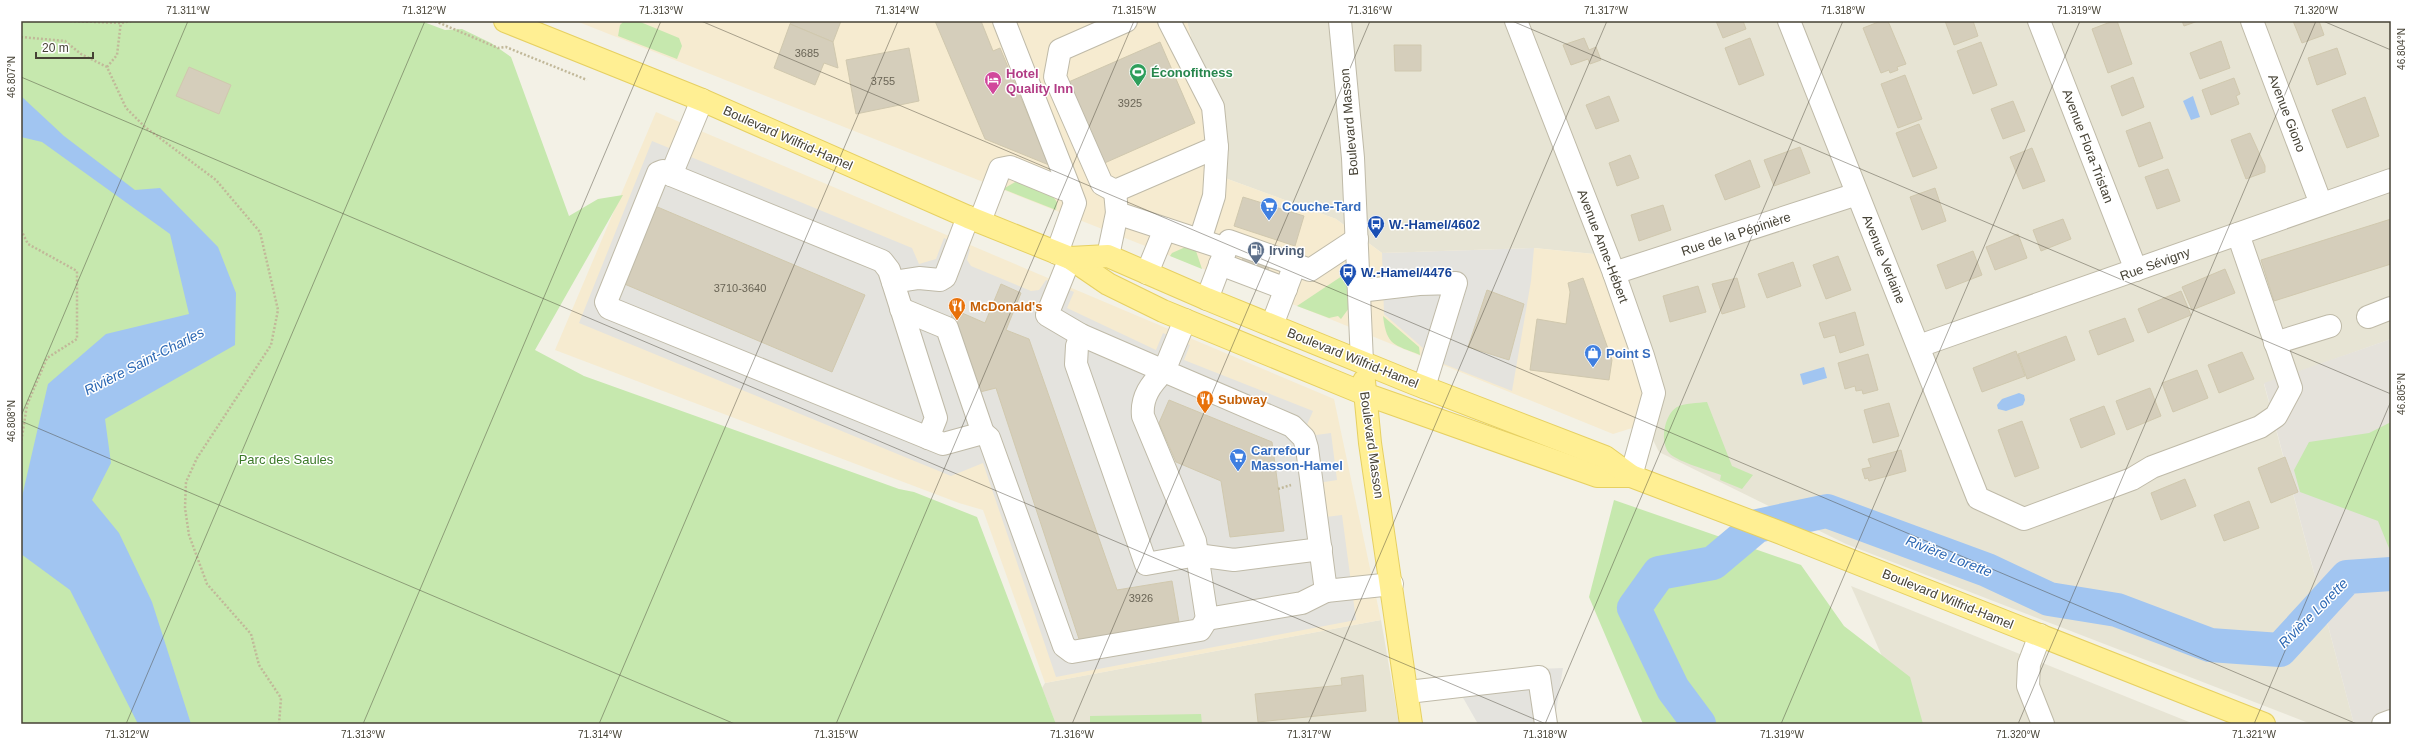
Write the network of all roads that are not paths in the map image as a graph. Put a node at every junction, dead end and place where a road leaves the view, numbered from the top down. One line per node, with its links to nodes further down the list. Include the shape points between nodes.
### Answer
1 (505, 21): 10 (main road, Boulevard Wilfrid-Hamel)
2 (1004, 21): 14 (street)
3 (1126, 21): 15 (street, via 1060,50 1055,78 1102,184)
4 (1169, 21): 11 (street, via 1213,107)
5 (1340, 21): 22 (street, Boulevard Masson)
6 (1516, 21): 30 (street, Avenue Anne-Hébert)
7 (1788, 21): 16 (street, Avenue Verlaine)
8 (2039, 21): 28 (street, Avenue Flora-Tristan)
9 (2252, 21): 17 (street, Avenue Giono)
10 (702, 100): 12 (street); 19 (main road, Boulevard Wilfrid-Hamel)
11 (1217, 147): 15 (street); 23 (street, via 1214,196)
12 (671, 175): 31 (street, via 882,261 889,270); 49 (street, via 663,171 658,173 606,302 609,308)
13 (2391, 180): 17 (street, Rue Sévigny)
14 (1069, 187): 19 (street, via 1062,189 1010,168 1000,169); 24 (street, via 1075,203)
15 (1115, 191): 18 (street)
16 (1857, 194): 30 (street, Rue de la Pépinière); 43 (street, Avenue Verlaine)
17 (2321, 204): 21 (street, Rue Sévigny)
18 (1117, 212): 20 (street); 25 (street)
19 (974, 219): 24 (main road, Boulevard Wilfrid-Hamel); 31 (street, via 945,277 940,280 920,278)
20 (1166, 229): 23 (street); 29 (street)
21 (2238, 234): 28 (street, Rue Sévigny); 42 (street)
22 (1357, 239): 27 (street, via 1310,270); 33 (street, Boulevard Masson)
23 (1200, 240): 26 (street)
24 (1064, 256): 25 (main road, Boulevard Wilfrid-Hamel); 38 (main road, Boulevard Wilfrid-Hamel, via 1108,284); 41 (street, via 1047,315)
25 (1108, 256): 29 (main road, Boulevard Wilfrid-Hamel)
26 (1223, 256): 27 (street, via 1229,241); 32 (street); 34 (street)
27 (1294, 265): 32 (street)
28 (2136, 270): 43 (street, Rue Sévigny)
29 (1147, 273): 34 (main road, Boulevard Wilfrid-Hamel)
30 (1614, 273): 50 (street, Avenue Anne-Hébert, via 1654,393)
31 (893, 282): 36 (street)
32 (1286, 289): 39 (street)
33 (1359, 291): 44 (street, Boulevard Masson); 46 (street, via 1419,284 1456,283)
34 (1207, 300): 39 (main road, Boulevard Wilfrid-Hamel)
35 (2391, 308): 37 (street)
36 (901, 309): 48 (street, via 946,328); 49 (street, via 936,418)
37 (2368, 317)
38 (1185, 320): 45 (street); 47 (main road, Boulevard Wilfrid-Hamel)
39 (1272, 326): 44 (main road, Boulevard Wilfrid-Hamel)
40 (2330, 326): 42 (street)
41 (1081, 335): 45 (street); 52 (street, via 1077,346 1076,364 1146,564)
42 (2275, 343): 43 (street, Avenue Verlaine, via 2291,388 2276,416 2260,427 2024,519 1978,498)
43 (1919, 346)
44 (1362, 362): 46 (main road, Boulevard Wilfrid-Hamel); 47 (main road, Boulevard Masson)
45 (1164, 371): 51 (street, via 1292,426 1299,432 1308,448); 52 (street, via 1150,384 1144,401 1143,416 1190,526)
46 (1424, 387): 50 (main road, Boulevard Wilfrid-Hamel, via 1605,457)
47 (1365, 394): 50 (main road, Boulevard Wilfrid-Hamel, via 1597,476); 53 (main road, Boulevard Masson)
48 (983, 433): 49 (street, via 943,444); 55 (street, via 989,438 1064,646 1072,652 1200,630)
49 (928, 438)
50 (1631, 476): 56 (main road, Boulevard Wilfrid-Hamel, via 1781,532)
51 (1321, 549): 52 (street, via 1234,560); 54 (street)
52 (1197, 555): 55 (street)
53 (1392, 584): 54 (street); 57 (main road, Boulevard Masson)
54 (1326, 591): 55 (street, via 1302,603)
55 (1207, 619)
56 (2040, 635): 61 (street, via 2030,664 2028,686); 62 (main road, Boulevard Wilfrid-Hamel)
57 (1408, 692): 59 (main road, Boulevard Masson); 60 (street, via 1539,677)
58 (2391, 721): 63 (street)
59 (1411, 724)
60 (1546, 724)
61 (2044, 724)
62 (2264, 724)
63 (2383, 724)

